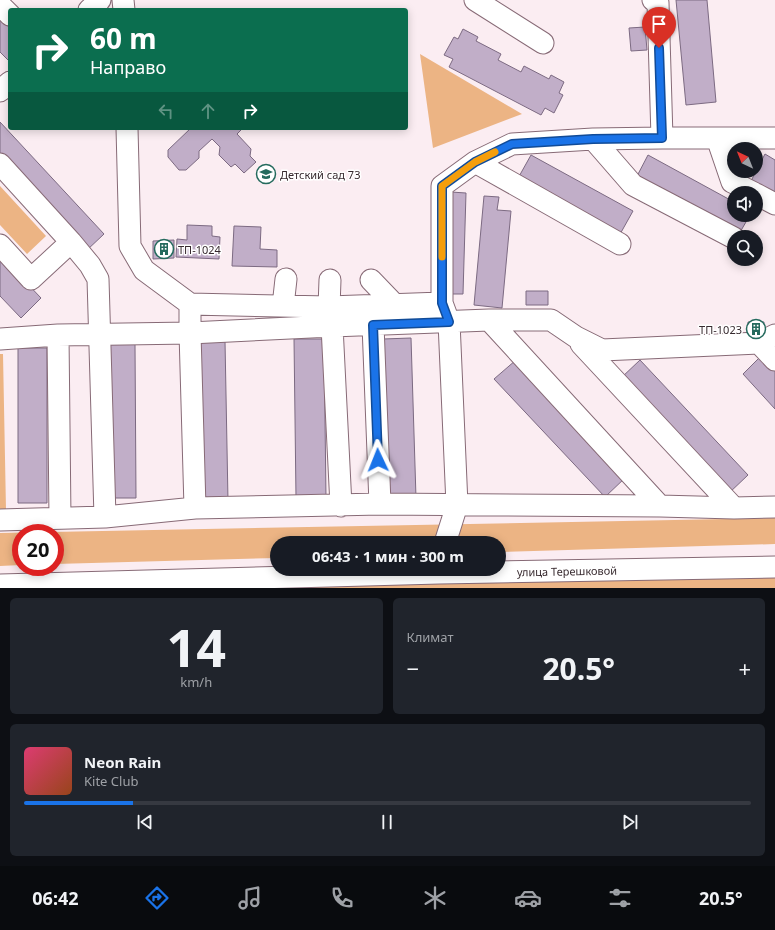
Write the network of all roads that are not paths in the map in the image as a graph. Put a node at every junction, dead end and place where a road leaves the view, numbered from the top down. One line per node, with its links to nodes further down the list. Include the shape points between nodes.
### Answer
1 (73, 0): 6 (street)
2 (100, 0): 7 (street)
3 (475, 0): 9 (street)
4 (653, 0): 13 (street, via 658,3)
5 (0, 5): 8 (street)
6 (81, 8)
7 (91, 8)
8 (8, 14)
9 (543, 43)
10 (8, 84): 11 (street)
11 (0, 92)
12 (127, 130): 29 (street, via 130,246 144,270)
13 (662, 138): 14 (street); 16 (street)
14 (717, 138): 15 (street); 19 (street, via 732,182)
15 (775, 138)
16 (593, 139): 17 (street, via 512,144); 22 (street, via 633,185)
17 (475, 162): 24 (street); 32 (street, via 442,186)
18 (0, 164): 23 (street)
19 (740, 186)
20 (763, 198): 21 (street)
21 (775, 204)
22 (727, 234)
23 (71, 242): 25 (street, via 31,279); 36 (street, via 98,279)
24 (620, 244)
25 (0, 245)
26 (286, 279): 31 (street)
27 (330, 280): 33 (street)
28 (371, 280): 30 (street)
29 (190, 304): 31 (street); 37 (street)
30 (395, 305): 32 (street); 33 (street)
31 (284, 306): 33 (street)
32 (446, 312): 34 (street); 35 (street); 44 (street)
33 (330, 317): 35 (street); 37 (street); 45 (street)
34 (489, 320): 39 (street, via 551,320); 46 (street)
35 (373, 325): 43 (street)
36 (100, 333): 37 (street); 38 (street); 50 (street)
37 (190, 333): 48 (street)
38 (58, 334): 40 (street); 51 (street)
39 (576, 337): 41 (street, via 602,350); 49 (street)
40 (0, 339)
41 (767, 339): 42 (street)
42 (775, 360)
43 (380, 504): 44 (street); 45 (street)
44 (456, 505): 46 (street); 53 (street)
45 (341, 506): 48 (street)
46 (660, 506): 49 (street)
47 (775, 507): 49 (street)
48 (195, 508): 50 (street)
49 (734, 508)
50 (105, 517): 51 (street)
51 (60, 518): 52 (street)
52 (0, 520)
53 (448, 536)
54 (775, 567): 55 (street, улица Терешковой)
55 (506, 570)
56 (282, 576): 57 (street, улица Терешковой)
57 (0, 585)

